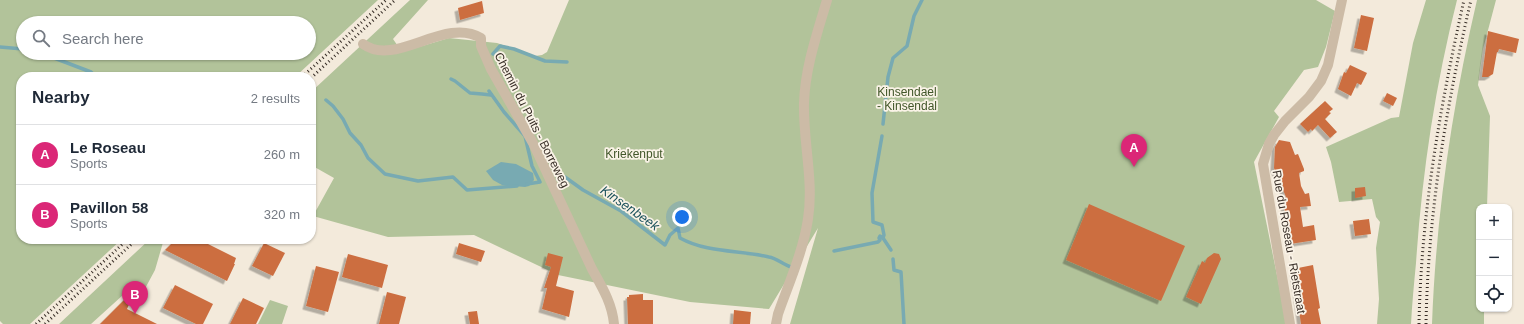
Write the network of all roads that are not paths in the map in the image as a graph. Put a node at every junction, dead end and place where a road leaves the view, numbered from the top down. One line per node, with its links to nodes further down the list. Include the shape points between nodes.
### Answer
1 (827, 0): 5 (street, via 805,87 804,125 810,198 808,218 804,242)
2 (1342, 0): 6 (street, Rue du Roseau - Rietstraat, via 1328,65 1321,81 1274,135 1263,164)
3 (363, 44): 4 (street, Chemin du Puits - Borreweg, via 375,50 401,48 451,32 464,32 481,38 481,46 490,69 533,143 603,288)
4 (614, 324)
5 (776, 324)
6 (1290, 324)

